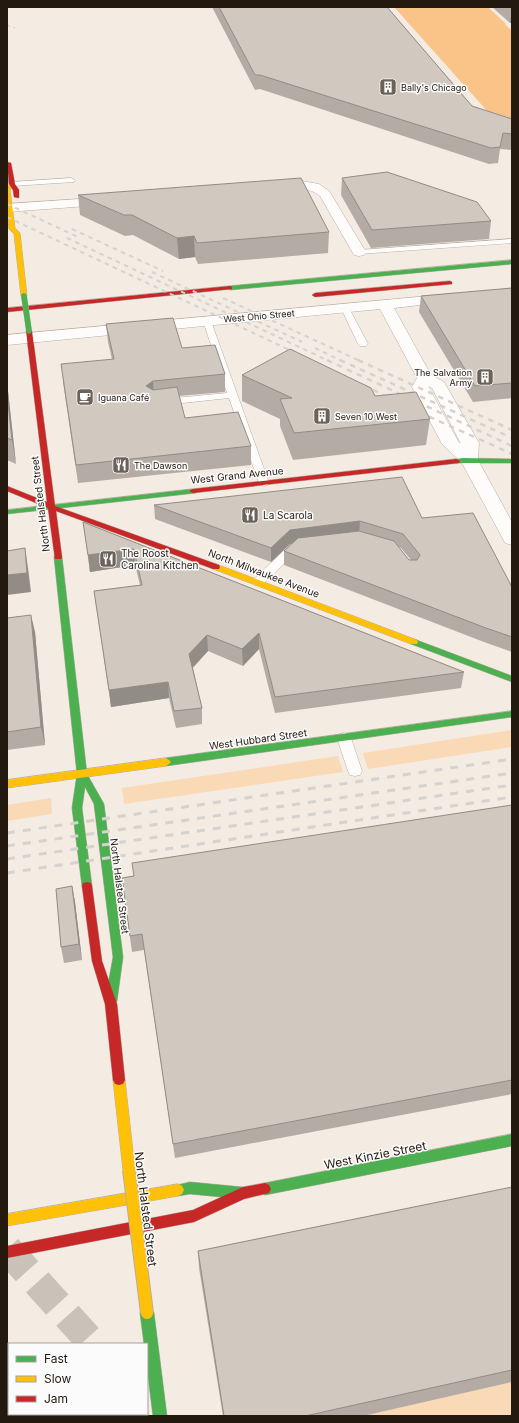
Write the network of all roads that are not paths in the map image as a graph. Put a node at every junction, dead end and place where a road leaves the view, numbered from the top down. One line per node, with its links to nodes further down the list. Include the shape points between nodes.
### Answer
1 (8, 163): 3 (main road, North Halsted Street)
2 (71, 180): 3 (lane)
3 (12, 184): 6 (main road, North Halsted Street, via 16,190)
4 (260, 188): 8 (street, via 300,185 318,187 325,194)
5 (117, 201): 6 (street, via 50,209)
6 (12, 209): 21 (main road, North Halsted Street, bridge, via 20,229 17,233)
7 (512, 241): 8 (lane)
8 (359, 252)
9 (512, 262): 10 (main road)
10 (350, 276): 14 (main road, via 296,277); 17 (main road, via 300,283)
11 (458, 282): 12 (main road)
12 (310, 296)
13 (464, 296): 15 (street, West Ohio Street)
14 (7, 302)
15 (385, 304): 16 (street, West Ohio Street); 27 (street, via 425,378 420,387 451,444)
16 (345, 308): 19 (street, West Ohio Street); 23 (lane)
17 (7, 310)
18 (37, 321): 20 (main road)
19 (208, 321): 21 (street, West Ohio Street); 24 (lane)
20 (22, 322)
21 (30, 335): 22 (street, West Ohio Street); 31 (main road, North Halsted Street)
22 (7, 340)
23 (363, 344)
24 (233, 395): 25 (lane); 29 (lane)
25 (154, 404)
26 (495, 451): 27 (main road, West Grand Avenue)
27 (470, 460): 28 (main road, West Grand Avenue); 29 (main road, West Grand Avenue); 33 (street)
28 (512, 461)
29 (264, 483): 31 (main road, West Grand Avenue)
30 (7, 488): 31 (main road, North Milwaukee Avenue)
31 (52, 506): 32 (main road, West Grand Avenue); 35 (main road, North Milwaukee Avenue); 40 (main road, North Halsted Street)
32 (7, 512)
33 (512, 539)
34 (309, 545): 35 (lane, via 294,547)
35 (258, 582): 36 (main road, North Milwaukee Avenue)
36 (512, 679)
37 (512, 714): 38 (main road, West Hubbard Street)
38 (344, 738): 39 (lane); 40 (main road, West Hubbard Street)
39 (355, 771)
40 (82, 774): 41 (main road, West Hubbard Street); 42 (main road, North Halsted Street, via 77,808 97,961); 42 (main road, North Halsted Street, via 99,804 118,957)
41 (7, 784)
42 (111, 1004): 47 (main road, North Halsted Street, bridge)
43 (512, 1140): 44 (main road, West Kinzie Street)
44 (243, 1193): 45 (main road, West Kinzie Street, via 190,1188); 46 (main road, West Kinzie Street, via 194,1216)
45 (7, 1220)
46 (7, 1252)
47 (160, 1416)

